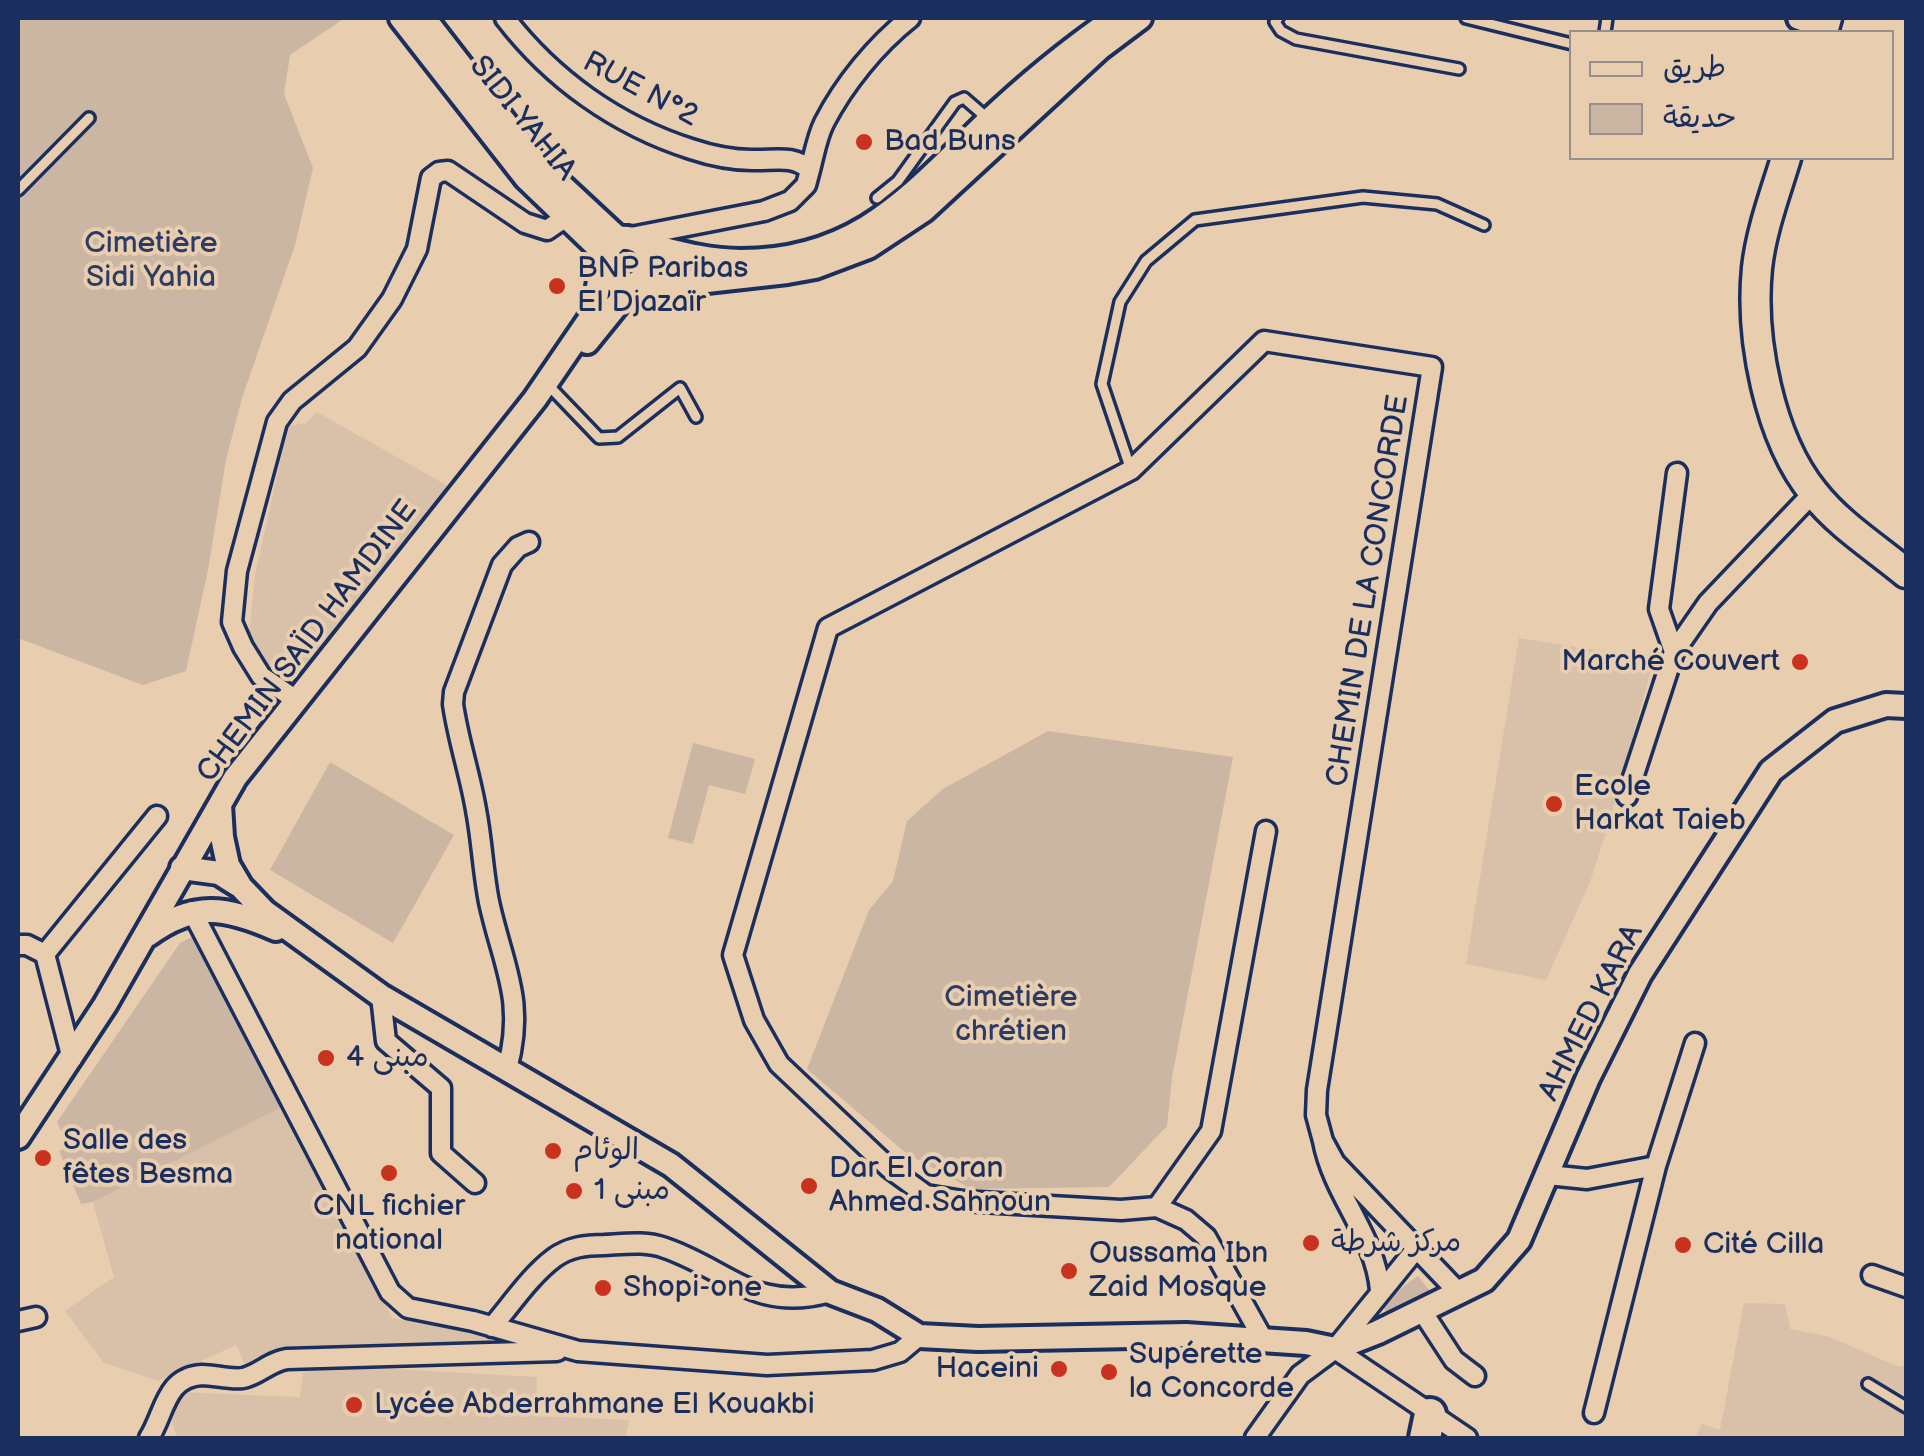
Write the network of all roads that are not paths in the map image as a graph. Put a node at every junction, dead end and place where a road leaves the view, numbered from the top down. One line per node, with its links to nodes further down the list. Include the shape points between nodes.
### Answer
1 (401, 18): 17 (main road, SIDI YAHIA, via 526,178)
2 (424, 18): 19 (main road, SIDI YAHIA, via 534,160)
3 (505, 18): 14 (street, RUE N°2, via 566,84 619,117 691,149 748,160 789,158)
4 (910, 18): 14 (street, via 842,94 822,126)
5 (1114, 18): 12 (main road)
6 (1140, 18): 20 (main road, via 924,210 868,247 787,272)
7 (1278, 18): 10 (lane, via 1280,31 1296,39)
8 (1466, 18): 9 (lane)
9 (1569, 43)
10 (1459, 69)
11 (89, 118): 15 (lane)
12 (988, 120): 16 (lane, via 972,102 955,102 898,181); 19 (main road, via 910,199 847,240 743,261)
13 (1785, 160): 26 (main road, via 1763,236 1756,312 1769,397)
14 (810, 170): 19 (street, via 790,201)
15 (18, 190)
16 (877, 198)
17 (566, 217): 19 (main road, SIDI YAHIA); 21 (main road, via 588,257); 30 (street, via 547,230 525,224 448,171 439,172 431,178 416,248 392,299 356,348 292,401 277,422 237,571 232,622 261,676)
18 (1484, 224): 24 (lane, via 1437,204 1363,197 1196,220 1146,260 1120,302 1102,384)
19 (620, 247): 20 (main road, via 604,270 612,280); 20 (main road, via 650,252 650,269); 21 (main road)
20 (633, 284): 22 (main road)
21 (588, 320): 22 (main road)
22 (543, 393): 23 (lane, via 599,438 618,437 680,388); 30 (main road, CHEMIN SAÏD HAMDINE)
23 (696, 417)
24 (1131, 470): 49 (street, CHEMIN DE LA CONCORDE, via 1264,341 1432,367 1317,1090); 53 (street, CHEMIN DE LA CONCORDE, via 828,628 733,955 754,1020 778,1064 926,1195 963,1202)
25 (1677, 473): 29 (street, via 1658,609)
26 (1813, 493): 28 (main road); 29 (street, via 1708,603)
27 (529, 542): 47 (street, via 502,565 453,704 492,915 515,994 517,1024)
28 (1906, 572)
29 (1674, 652): 32 (street)
30 (296, 700): 33 (main road, CHEMIN SAÏD HAMDINE)
31 (1906, 706): 51 (main road, AHMED KARA, via 1886,705 1835,721 1771,771 1640,974)
32 (1627, 796)
33 (220, 805): 36 (main road, CHEMIN SAÏD HAMDINE); 37 (main road, via 224,853)
34 (157, 816): 43 (street)
35 (1266, 831): 53 (street, via 1211,1130)
36 (182, 868): 37 (main road, via 218,873); 38 (main road, via 202,898); 40 (main road, CHEMIN SAÏD HAMDINE)
37 (241, 887): 41 (main road)
38 (223, 910): 39 (main road); 41 (main road)
39 (192, 911): 40 (main road); 61 (street, via 390,1292 408,1308)
40 (140, 941): 46 (main road, CHEMIN SAÏD HAMDINE)
41 (306, 943): 44 (main road)
42 (18, 945): 43 (street)
43 (46, 954): 46 (street)
44 (381, 996): 47 (main road); 52 (street, via 386,1041 441,1088 441,1153)
45 (1695, 1043): 50 (street)
46 (72, 1059): 48 (main road, CHEMIN SAÏD HAMDINE)
47 (507, 1069): 58 (main road, via 672,1164)
48 (18, 1137)
49 (1324, 1141): 54 (street); 57 (street, via 1328,1166 1374,1254)
50 (1656, 1166): 51 (street, via 1587,1179); 69 (street)
51 (1548, 1176): 59 (main road, AHMED KARA, via 1520,1240 1484,1280)
52 (475, 1183)
53 (1157, 1207): 63 (street, via 1206,1237)
54 (1416, 1249): 57 (street); 59 (street)
55 (1872, 1275): 56 (street)
56 (1906, 1287)
57 (1380, 1290): 64 (street)
58 (830, 1292): 61 (street, via 782,1299 758,1294 665,1248 588,1246 551,1260); 62 (main road)
59 (1460, 1294): 60 (main road, AHMED KARA)
60 (1422, 1312): 64 (main road, AHMED KARA); 66 (street, via 1454,1360)
61 (492, 1327): 65 (street)
62 (919, 1336): 63 (main road); 65 (street, via 900,1352 873,1360 767,1366)
63 (1263, 1339): 64 (main road)
64 (1335, 1349): 70 (street); 72 (street, via 1300,1375)
65 (578, 1351): 71 (street, via 287,1359 242,1378 186,1378 174,1386)
66 (1475, 1376)
67 (1868, 1384): 68 (lane)
68 (1906, 1406)
69 (1594, 1413)
70 (1428, 1426): 73 (street)
71 (149, 1438)
72 (1255, 1438)
73 (1467, 1438)

